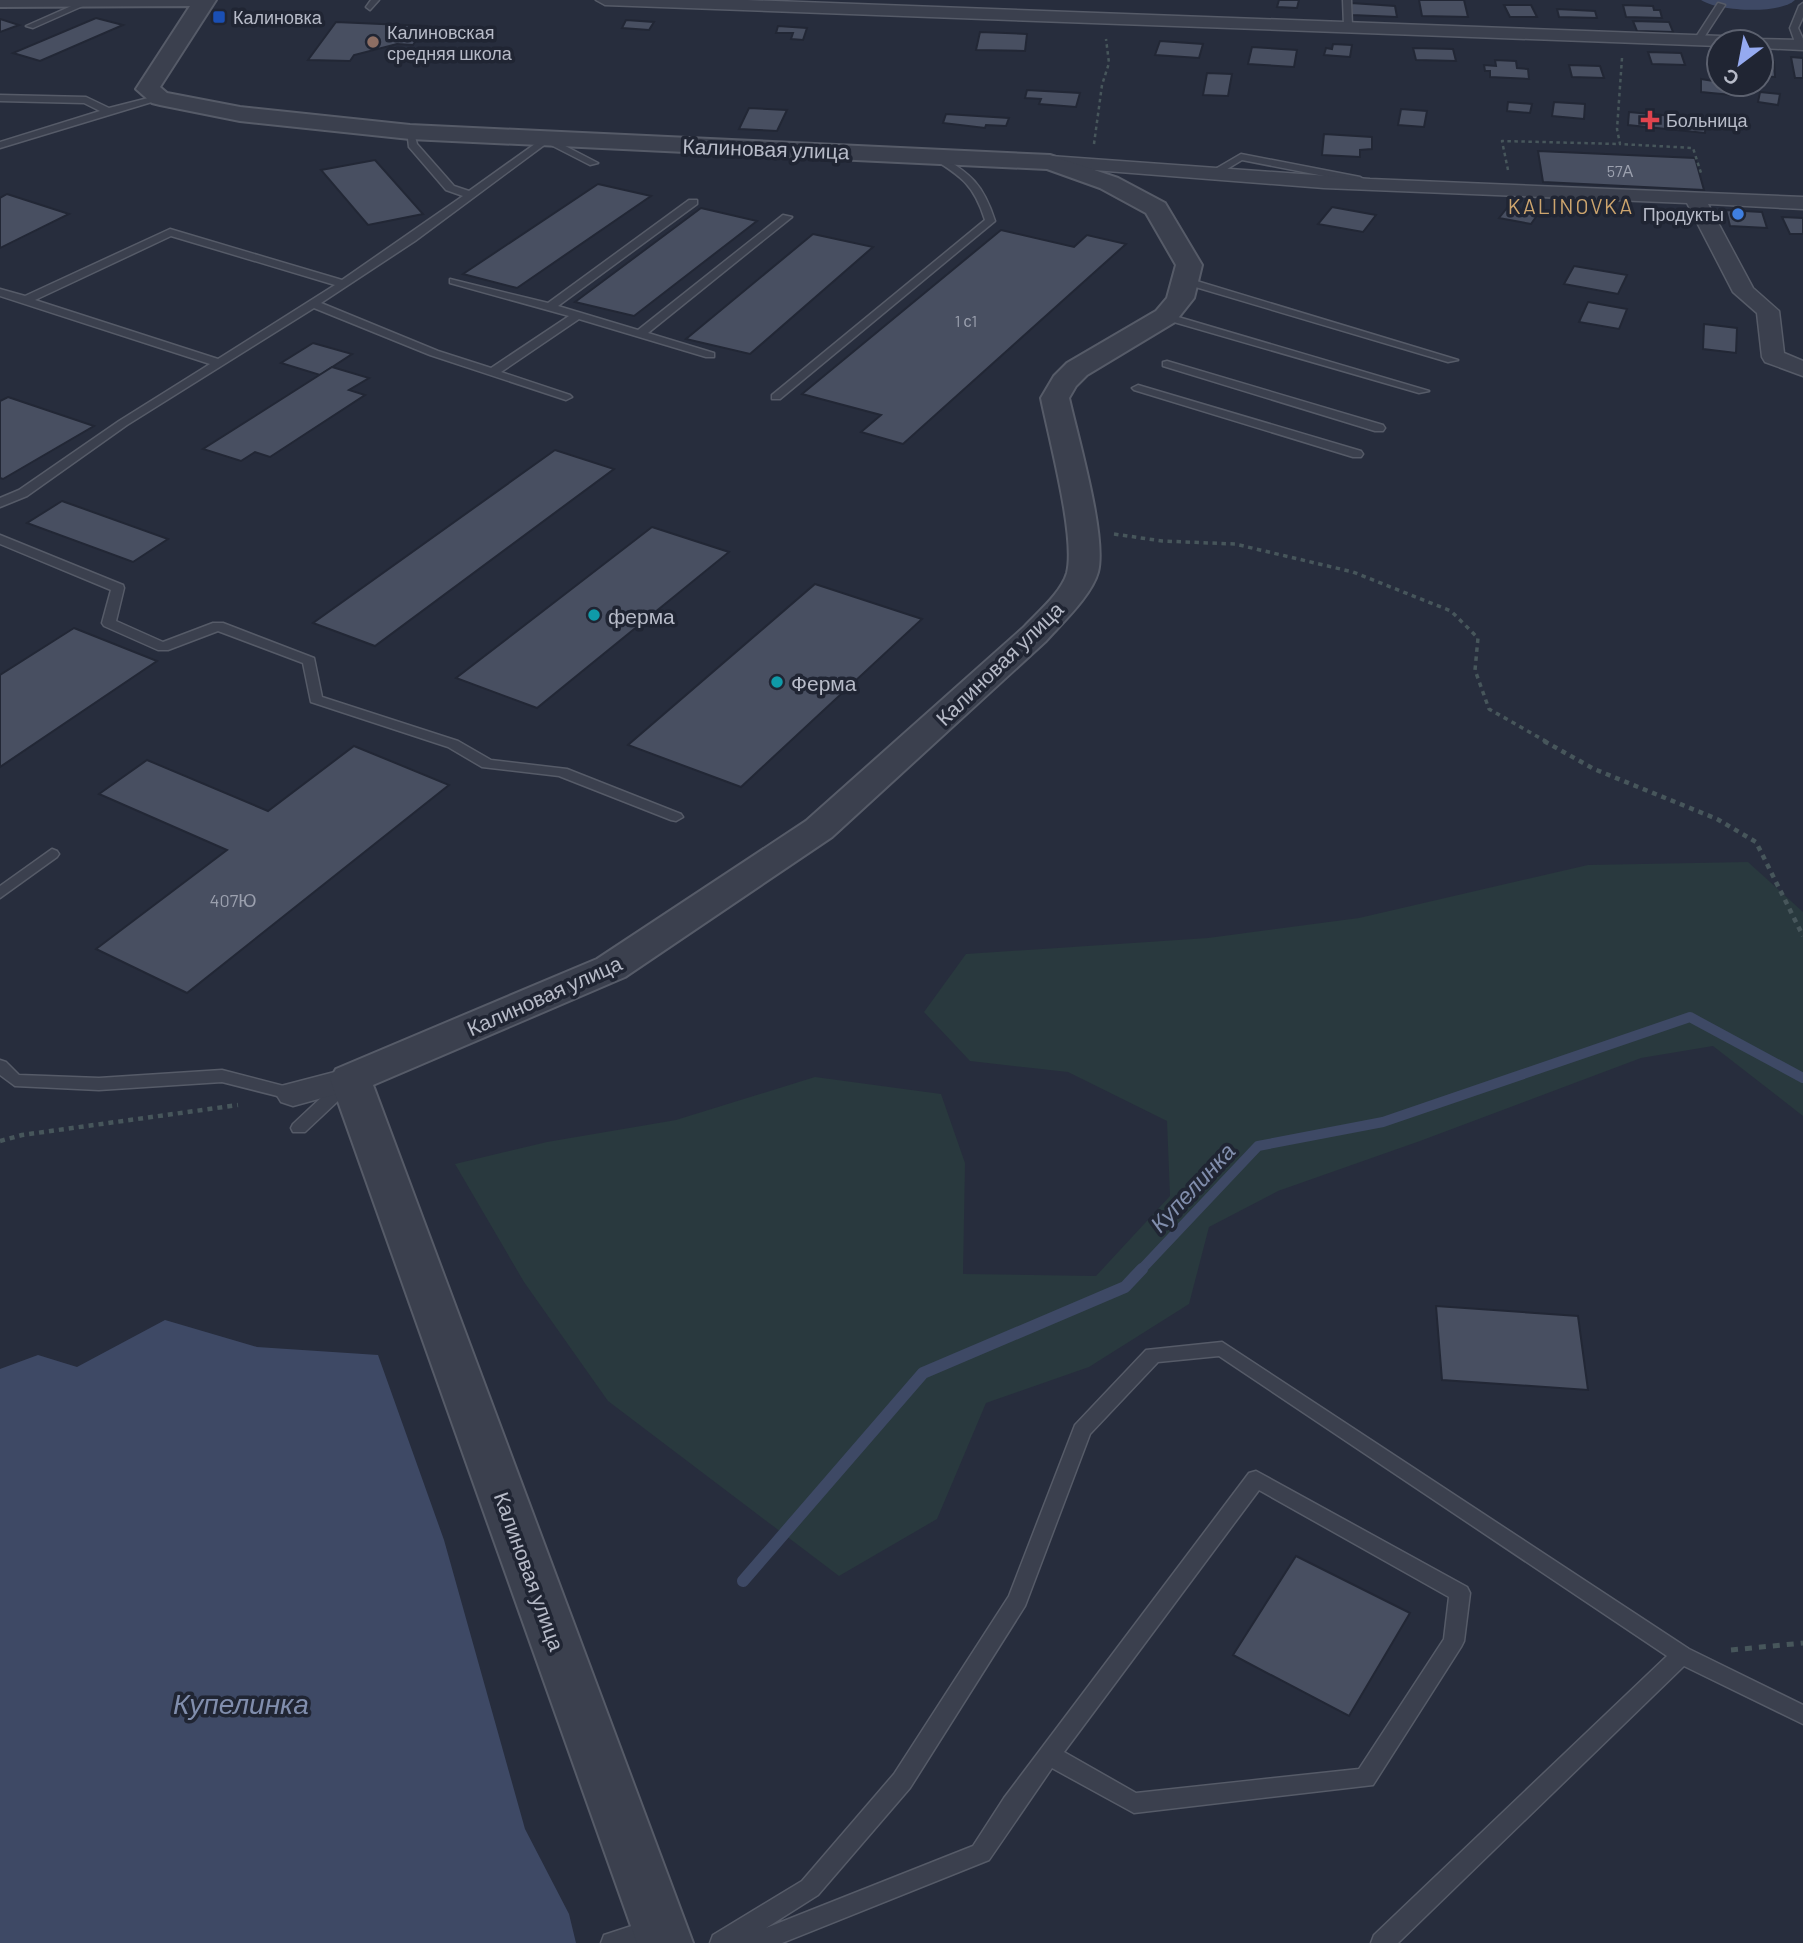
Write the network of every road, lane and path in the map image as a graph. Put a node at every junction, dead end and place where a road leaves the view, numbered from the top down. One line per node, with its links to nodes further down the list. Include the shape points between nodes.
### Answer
1 (206, 0): 5 (street); 18 (street, via 147,89)
2 (605, 0): 6 (street)
3 (1348, 0): 11 (lane)
4 (0, 1): 5 (street)
5 (90, 1): 10 (lane)
6 (877, 5): 9 (street)
7 (1721, 5): 13 (lane)
8 (1803, 6): 16 (lane, via 1794,28)
9 (1105, 18): 11 (street); 26 (path, via 1109,63)
10 (30, 26)
11 (1348, 26): 12 (street)
12 (1619, 37): 13 (street); 27 (path, via 1623,71 1619,145 1693,148)
13 (1698, 40): 14 (street)
14 (1705, 40)
15 (1775, 44): 16 (street)
16 (1802, 45)
17 (0, 97): 19 (lane, via 86,100)
18 (160, 98): 19 (lane); 20 (street, Калиновая улица, via 240,114)
19 (108, 111): 22 (lane)
20 (410, 132): 21 (street, Калиновая улица); 28 (lane, via 412,145 450,188)
21 (545, 139): 23 (street, Калиновая улица); 25 (lane); 28 (lane)
22 (0, 145)
23 (935, 156): 24 (street, Калиновая улица); 51 (lane, via 970,176 981,191 990,221)
24 (1050, 162): 26 (street); 33 (street, Калиновая улица, via 1109,183 1156,208 1189,265)
25 (593, 163)
26 (1092, 166): 27 (street, via 1393,186)
27 (1699, 190): 30 (street); 46 (street, via 1744,292 1768,311 1773,357)
28 (470, 195): 34 (lane)
29 (693, 202): 38 (lane)
30 (1803, 203)
31 (787, 217): 41 (lane)
32 (454, 281): 38 (lane)
33 (1186, 281): 40 (street, Калиновая улица, via 1177,302); 43 (lane)
34 (343, 284): 36 (lane, via 170,232); 37 (lane)
35 (0, 292): 36 (lane)
36 (26, 300): 44 (lane)
37 (313, 304): 44 (lane); 47 (lane)
38 (550, 307): 39 (lane)
39 (578, 315): 41 (lane); 47 (lane)
40 (1164, 316): 49 (lane); 55 (street, Калиновая улица, via 1074,371 1059,387 1055,398)
41 (639, 334): 42 (lane)
42 (710, 355)
43 (1452, 360)
44 (219, 363): 54 (lane, via 23,493)
45 (1167, 363): 52 (lane)
46 (1803, 369)
47 (493, 372): 50 (lane)
48 (1138, 388): 53 (lane)
49 (1423, 391)
50 (566, 397)
51 (776, 397)
52 (1380, 428)
53 (1357, 454)
54 (0, 503)
55 (1082, 530): 60 (path, via 1162,541 1235,544 1353,572 1451,611 1478,638 1475,670 1489,709 1594,769 1717,819 1756,842); 62 (street, Калиновая улица, via 1086,549 1082,575 1065,601 1035,634 819,829 611,968)
56 (0, 539): 57 (lane, via 118,588 109,623 163,647 218,625 309,662 316,699 453,744 487,764 562,772)
57 (676, 817)
58 (52, 854): 59 (lane)
59 (0, 893)
60 (1803, 936)
61 (0, 1066): 63 (lane, via 15,1080 99,1084 222,1076)
62 (351, 1079): 63 (street); 64 (lane); 70 (street, Калиновая улица)
63 (293, 1094): 65 (path)
64 (299, 1128)
65 (0, 1141)
66 (1803, 1643): 67 (path)
67 (1682, 1655): 68 (lane); 72 (lane, via 1223,1349 1153,1355 1082,1430 1018,1600 902,1781 810,1888); 74 (lane)
68 (1803, 1716)
69 (1049, 1755): 69 (lane, via 1256,1479 1460,1593 1454,1641 1365,1778 1134,1803); 73 (lane, via 981,1853)
70 (662, 1936): 71 (lane)
71 (612, 1943)
72 (720, 1943)
73 (755, 1943)
74 (1382, 1943)

